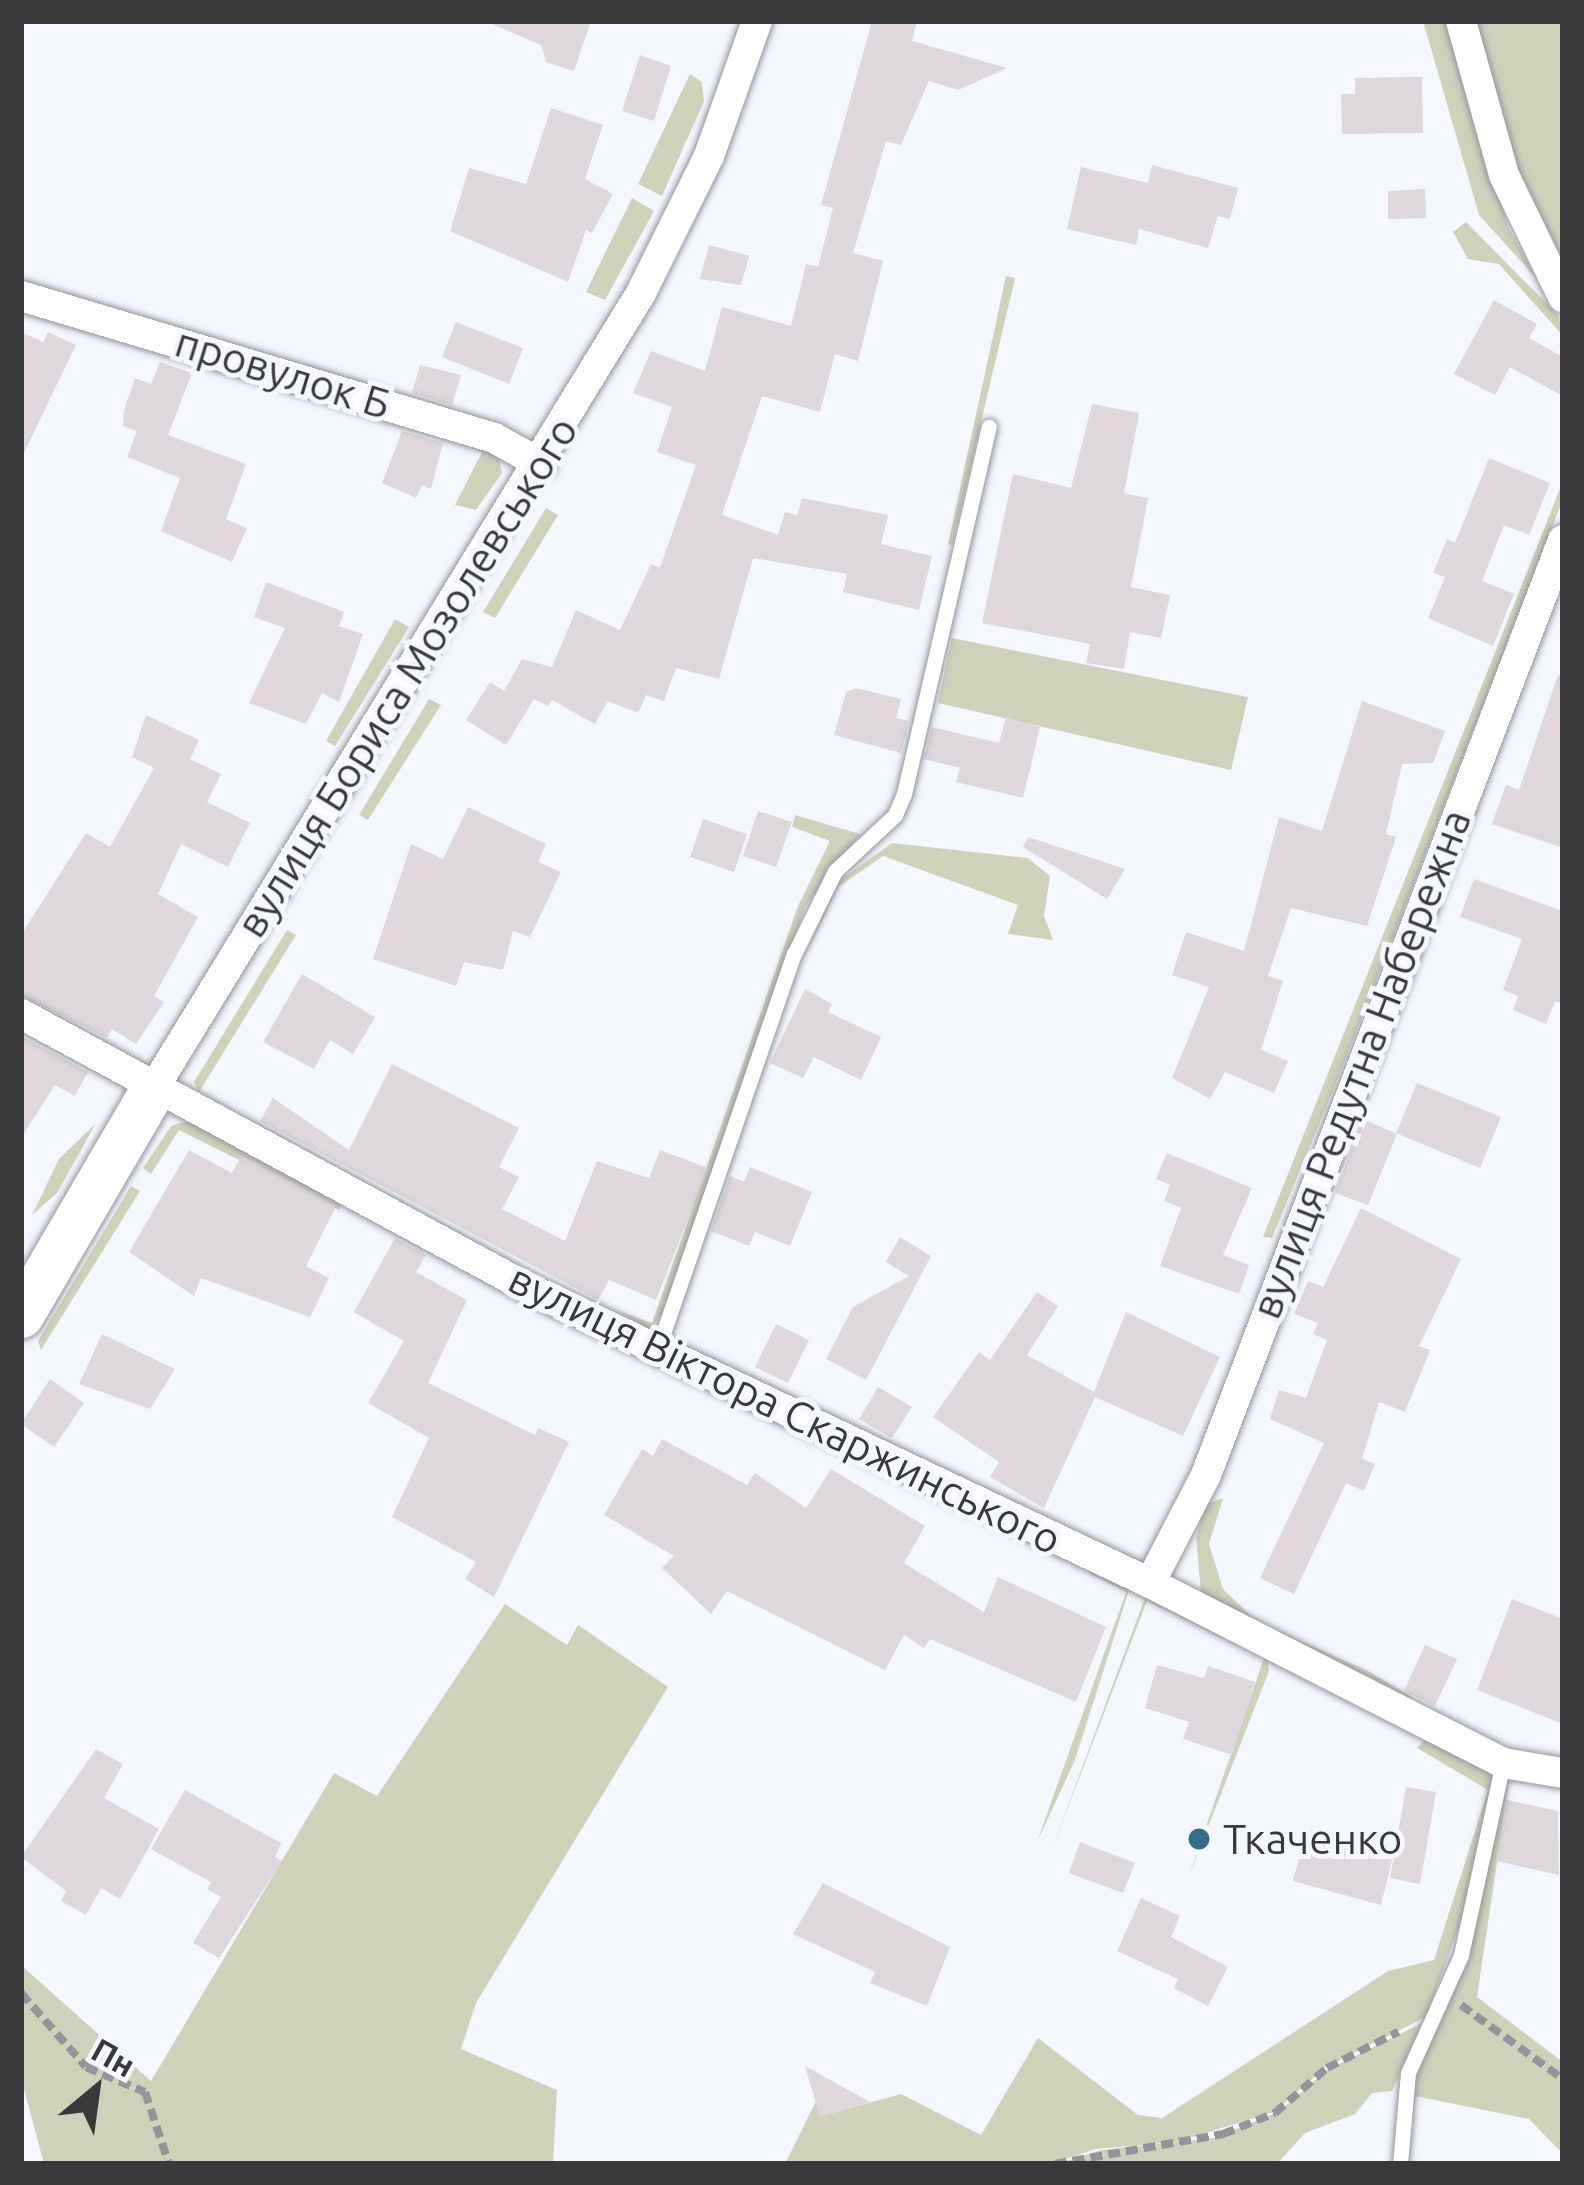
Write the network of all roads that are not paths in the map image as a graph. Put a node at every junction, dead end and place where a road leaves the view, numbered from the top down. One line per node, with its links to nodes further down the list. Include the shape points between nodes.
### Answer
1 (757, 21): 6 (street, вулиця Бориса Мозолевського, via 687,203)
2 (1461, 21): 4 (street, via 1504,175)
3 (21, 296): 6 (street, провулок Б, via 494,438)
4 (1563, 297)
5 (989, 427): 11 (lane, via 904,794 895,815 836,871 794,954)
6 (541, 464): 9 (street, вулиця Бориса Мозолевського)
7 (1563, 540): 12 (street, вулиця Редутна Набережна, via 1206,1475)
8 (21, 1014): 9 (street, вулиця Віктора Скаржинського)
9 (152, 1090): 10 (street, вулиця Бориса Мозолевського); 11 (street, вулиця Віктора Скаржинського)
10 (21, 1315)
11 (657, 1351): 12 (street, вулиця Віктора Скаржинського)
12 (1150, 1583): 13 (street, вулиця Віктора Скаржинського)
13 (1503, 1763): 14 (street, вулиця Віктора Скаржинського); 15 (lane, via 1461,1955 1408,2073)
14 (1563, 1773)
15 (1400, 2164)

